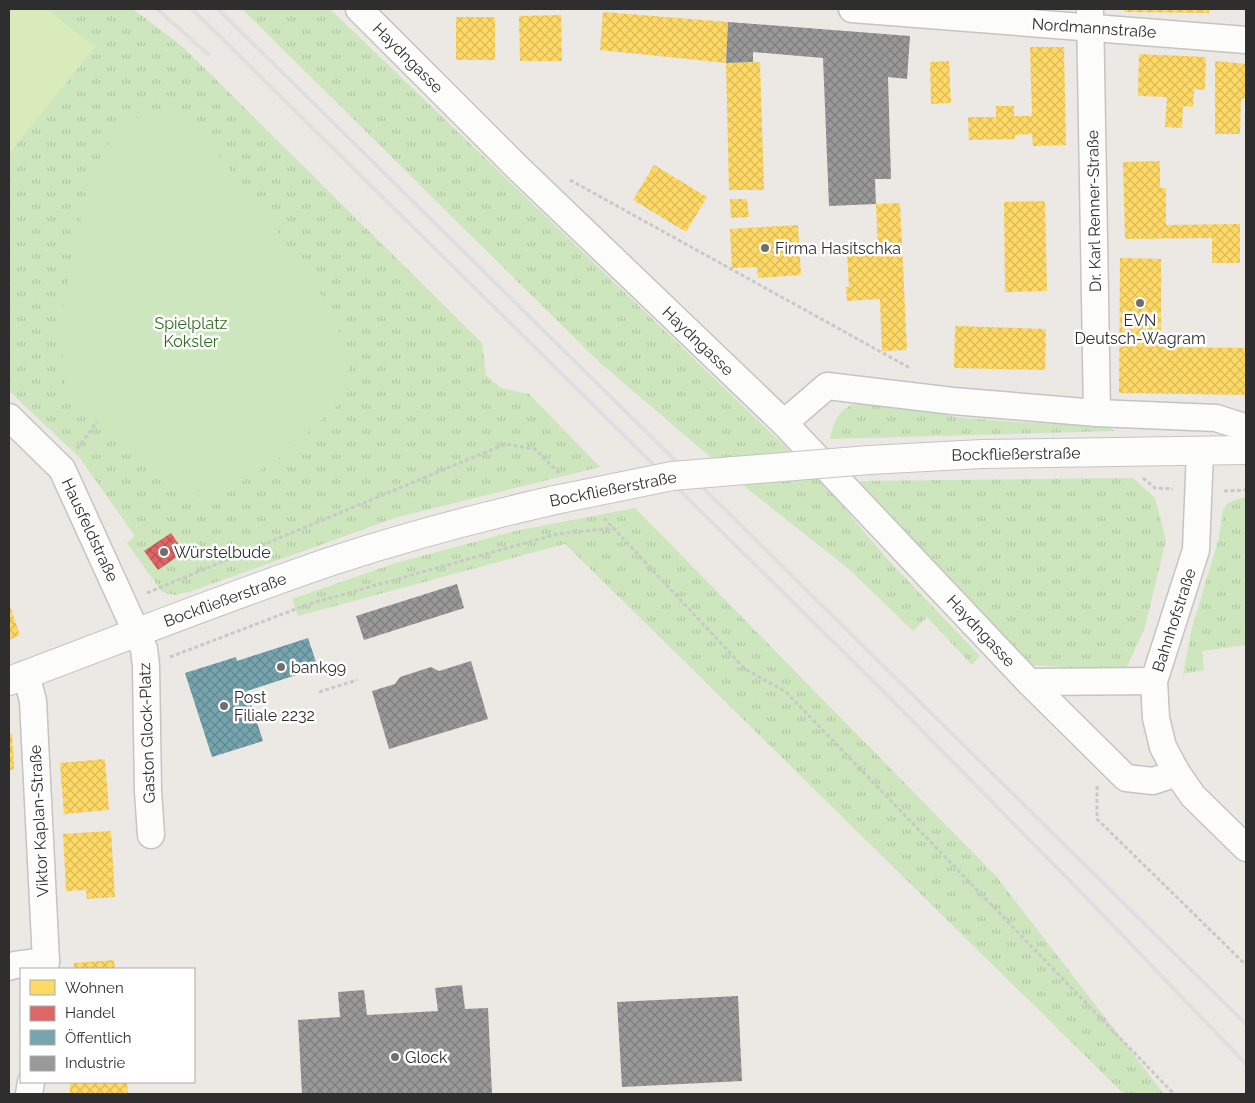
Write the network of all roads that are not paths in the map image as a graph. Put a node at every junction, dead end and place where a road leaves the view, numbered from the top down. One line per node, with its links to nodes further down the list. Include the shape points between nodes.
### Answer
1 (359, 9): 7 (street, Haydngasse, via 518,168)
2 (852, 9): 3 (street, Nordmannstraße)
3 (1090, 19): 4 (street, Nordmannstraße); 5 (street, Dr. Karl Renner-Straße)
4 (1246, 40)
5 (1098, 413): 7 (street, via 827,386); 8 (street, via 1216,418 1241,426)
6 (9, 417): 11 (street, Hausfeldstraße, via 62,469)
7 (784, 423): 14 (street, Haydngasse)
8 (1246, 431)
9 (1246, 450): 10 (main road, Bockfließerstraße)
10 (1200, 452): 11 (main road, Bockfließerstraße, bridge, via 982,454 870,460 558,488 508,511 333,561); 13 (street, Bahnhofstraße, via 1196,550)
11 (137, 632): 12 (main road, Bockfließerstraße); 16 (street, Gaston Glock-Platz, via 146,666)
12 (17, 678): 18 (street, Viktor Kaplan-Straße, via 33,702)
13 (1154, 681): 14 (street, Haydngasse); 15 (street, Bahnhofstraße, via 1156,718 1163,747)
14 (1029, 682): 15 (street, Haydngasse, via 1126,778 1153,781)
15 (1177, 773): 17 (street, Bahnhofstraße, via 1193,796)
16 (151, 835)
17 (1246, 848)
18 (46, 965): 19 (street)
19 (9, 967)

